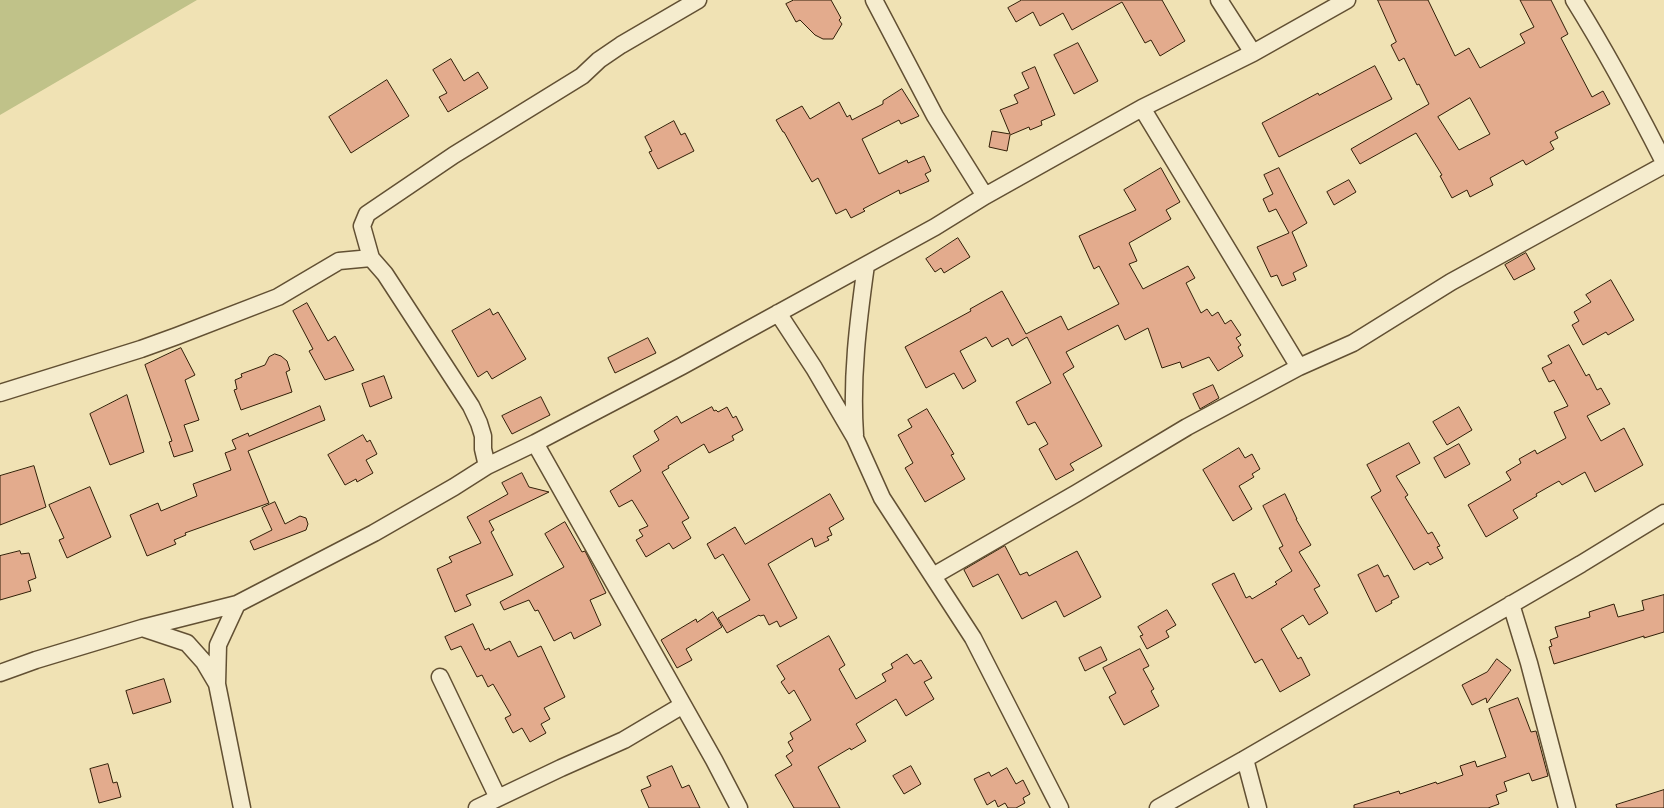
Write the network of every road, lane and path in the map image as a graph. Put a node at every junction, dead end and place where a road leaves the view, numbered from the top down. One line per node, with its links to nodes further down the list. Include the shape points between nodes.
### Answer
1 (698, 0): 10 (street, via 621,45 582,76 454,155 367,214 362,226)
2 (874, 0): 9 (street, via 935,116)
3 (1219, 0): 6 (street)
4 (1348, 0): 6 (street)
5 (1574, 0): 8 (street)
6 (1253, 53): 7 (street)
7 (1142, 108): 9 (street); 13 (street)
8 (1664, 163): 13 (street, via 1451,282 1353,343)
9 (985, 196): 11 (street)
10 (371, 258): 14 (street, via 339,260 278,297 141,349); 17 (street, via 385,274 471,406 483,436)
11 (866, 265): 12 (street); 15 (street, via 857,332)
12 (778, 313): 15 (street); 16 (street)
13 (1299, 367): 19 (street, via 1187,427)
14 (0, 393)
15 (855, 438): 19 (street, via 882,498)
16 (535, 443): 17 (street); 26 (street)
17 (487, 466): 20 (street, via 374,533)
18 (1664, 513): 21 (street)
19 (933, 576): 32 (street, via 973,638)
20 (237, 604): 22 (street); 25 (street, via 218,645)
21 (1511, 604): 27 (street); 35 (street, via 1530,663)
22 (142, 628): 23 (street); 25 (street, via 187,643)
23 (0, 673)
24 (440, 677): 28 (street)
25 (217, 684): 29 (street)
26 (682, 705): 28 (street, via 624,740); 31 (street)
27 (1245, 759): 33 (street); 34 (street)
28 (498, 798): 30 (street)
29 (242, 808)
30 (477, 808)
31 (739, 808)
32 (1060, 808)
33 (1158, 808)
34 (1258, 808)
35 (1567, 808)

